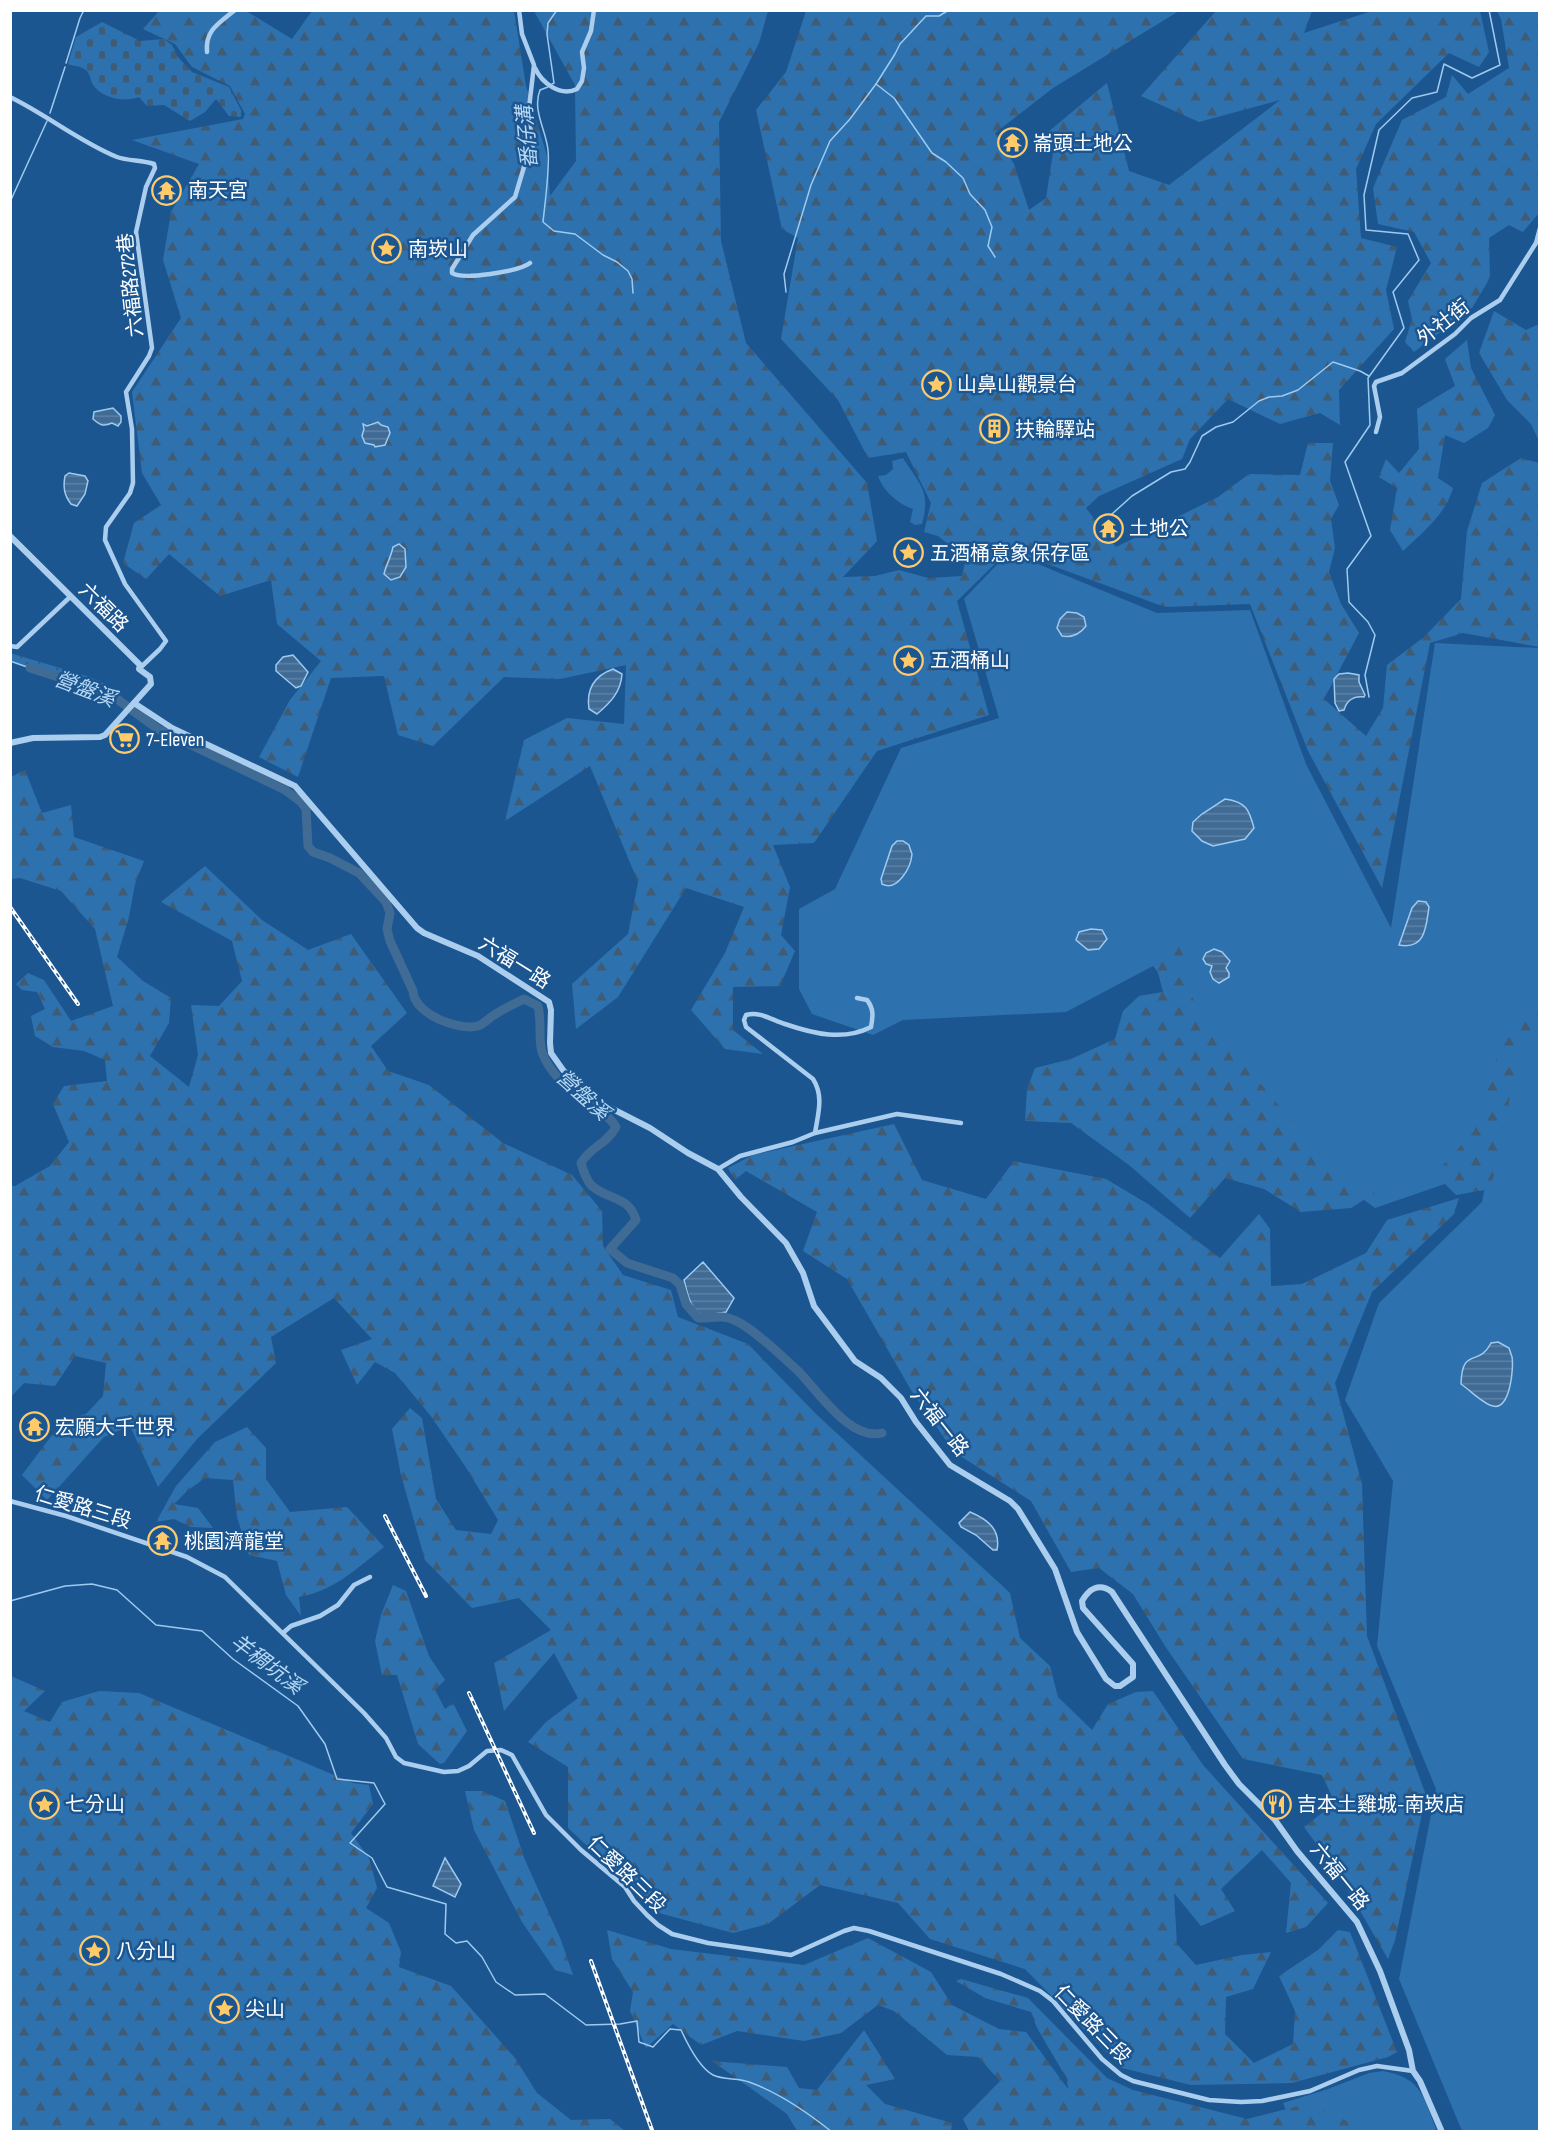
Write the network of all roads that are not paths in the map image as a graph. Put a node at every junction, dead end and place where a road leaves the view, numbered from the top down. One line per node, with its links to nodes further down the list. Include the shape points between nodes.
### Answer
1 (235, 10): 4 (street, via 216,25 206,40)
2 (519, 10): 5 (street, via 522,34)
3 (594, 10): 5 (street, via 582,52 582,81 577,89 555,89 540,78)
4 (207, 52)
5 (534, 65): 8 (street, via 529,122 533,144 515,197 481,225 452,273 498,274)
6 (10, 97): 13 (street, 六福路272巷, via 101,150 154,164 155,168 146,187 136,232 152,348 126,392 132,429 133,483 106,527 105,540 125,584 166,641)
7 (1539, 228): 9 (street, 外社街, via 1536,243 1500,300 1402,373 1376,382 1380,417)
8 (530, 263)
9 (1376, 432)
10 (10, 536): 11 (street, 六福路)
11 (70, 597): 12 (street, via 16,647); 13 (street, 六福路, via 140,665)
12 (10, 646)
13 (139, 669): 14 (street, 六福路, via 150,677 150,684)
14 (134, 703): 15 (street, via 100,737 33,738); 19 (street, 六福一路, via 172,728 295,786 417,928 478,956 549,1002 551,1053 578,1086 599,1102)
15 (10, 743)
16 (857, 998): 18 (street, via 867,1000 873,1015 871,1027 858,1034 817,1033 755,1012 744,1020 746,1027 813,1079 820,1089)
17 (962, 1123): 18 (street, via 897,1114)
18 (815, 1133): 19 (street, via 740,1156)
19 (718, 1169): 23 (street, 六福一路, via 786,1243 803,1272 814,1306 855,1361 881,1378 901,1398 950,1465 1018,1509 1055,1569 1077,1632 1106,1679 1120,1686 1133,1677 1133,1664 1083,1608 1082,1601 1093,1588 1100,1586 1112,1592 1239,1784 1275,1820 1357,1922 1380,1971)
20 (10, 1501): 22 (street, 仁愛路三段, via 187,1557 225,1577)
21 (370, 1577): 22 (street, via 354,1585 338,1605)
22 (283, 1633): 23 (street, 仁愛路三段, via 378,1727 404,1763 444,1772 458,1771 487,1752 501,1750 512,1755 546,1815 625,1887 647,1915 672,1934 791,1955 844,1931 869,1930 1028,1984 1053,2001 1102,2059 1121,2075 1209,2100 1240,2102 1294,2095 1377,2066)
23 (1413, 2071): 24 (street, 六福一路)
24 (1442, 2132)

